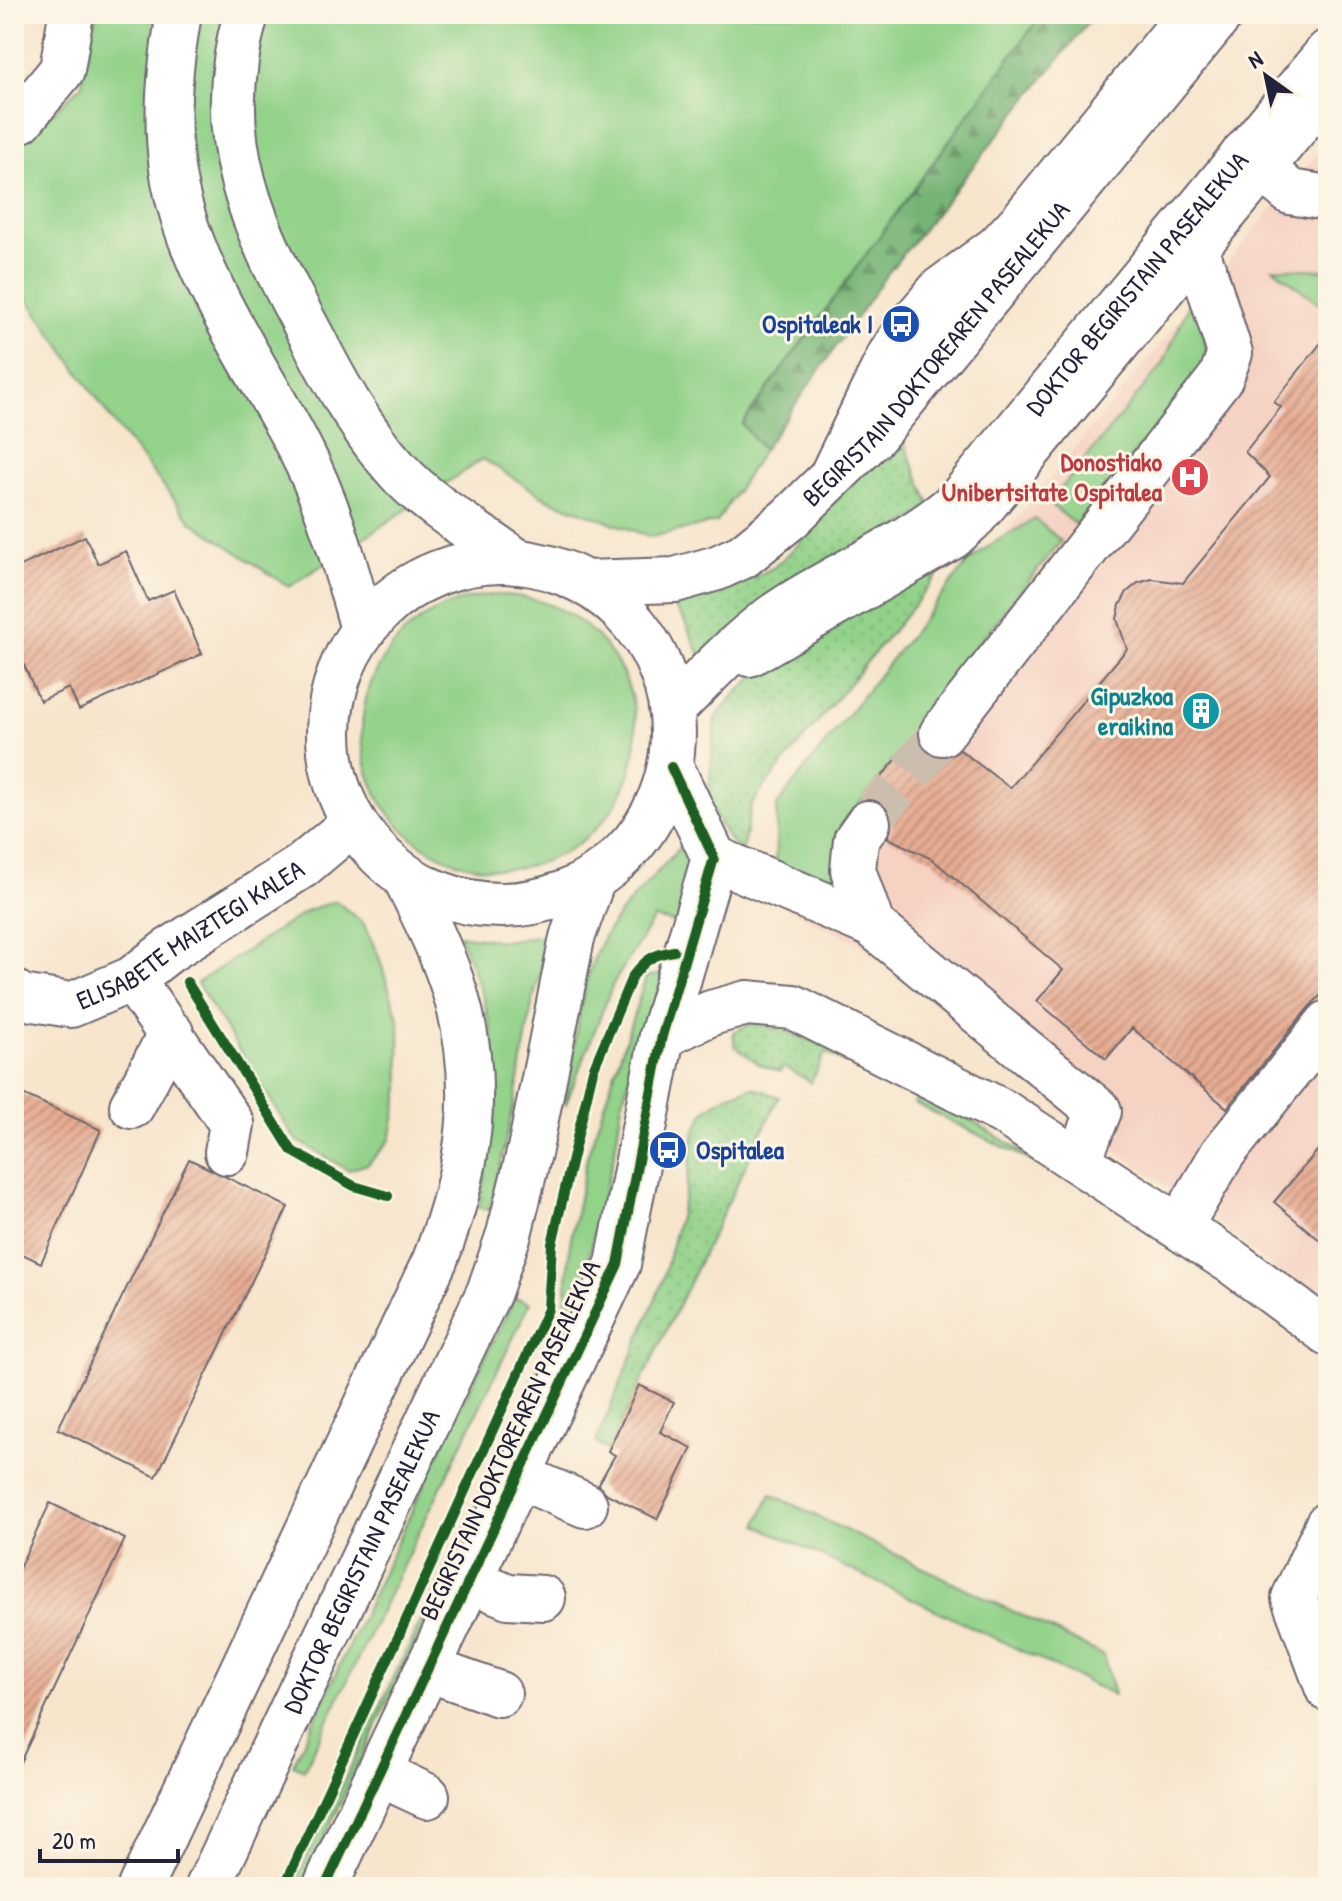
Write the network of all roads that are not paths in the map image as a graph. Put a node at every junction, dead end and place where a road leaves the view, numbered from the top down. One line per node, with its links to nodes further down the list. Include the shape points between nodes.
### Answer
1 (71, 14): 8 (main road, via 62,70)
2 (179, 14): 15 (main road, via 167,113 181,210 197,257 303,454 335,533)
3 (246, 14): 13 (main road, via 232,90 234,138 258,231 282,280 332,376 390,462 425,496)
4 (1190, 14): 12 (main road, via 1022,221 998,247 941,289 906,330)
5 (1221, 14): 12 (main road, BEGIRISTAIN DOKTOREAREN PASEALEKUA, via 874,436)
6 (1328, 52): 9 (main road, DOKTOR BEGIRISTAIN PASEALEKUA)
7 (1328, 88): 9 (main road)
8 (14, 122)
9 (1253, 161): 10 (main road, via 1290,192); 11 (main road, DOKTOR BEGIRISTAIN PASEALEKUA)
10 (1328, 198)
11 (1189, 238): 16 (main road, DOKTOR BEGIRISTAIN PASEALEKUA, via 959,500 937,520 785,608 744,639); 17 (main road, via 1230,353 1221,377)
12 (830, 479): 14 (main road, BEGIRISTAIN DOKTOREAREN PASEALEKUA, via 743,556 717,568 675,580)
13 (518, 562): 14 (main road, via 552,568); 15 (main road, via 472,563 430,575 394,598)
14 (586, 583): 16 (main road, via 628,615)
15 (363, 629): 19 (main road, via 338,674 328,725 333,776)
16 (686, 697): 18 (main road)
17 (942, 733)
18 (671, 767): 21 (main road); 23 (main road, via 643,831 621,858)
19 (353, 823): 22 (main road, via 376,853); 25 (main road, ELISABETE MAIZTEGI KALEA, via 302,866)
20 (868, 823): 24 (main road, via 856,840 853,870)
21 (714, 858): 24 (main road); 29 (main road, BEGIRISTAIN DOKTOREAREN PASEALEKUA)
22 (405, 877): 23 (main road, via 450,899 499,906 548,899); 45 (main road, via 456,996 466,1045 470,1079 462,1177 435,1260)
23 (593, 879): 46 (main road, DOKTOR BEGIRISTAIN PASEALEKUA, via 572,938 530,1149 489,1292)
24 (872, 925): 32 (main road, via 1099,1111)
25 (132, 979): 26 (main road, ELISABETE MAIZTEGI KALEA, via 71,1005); 28 (main road)
26 (14, 992)
27 (1328, 1023): 33 (main road, via 1223,1153)
28 (171, 1033): 30 (main road); 31 (main road, via 232,1124)
29 (662, 1036): 32 (main road, via 747,1003 793,1007 1003,1112); 35 (main road, BEGIRISTAIN DOKTOREAREN PASEALEKUA, via 618,1264)
30 (132, 1106)
31 (227, 1152)
32 (1073, 1168): 33 (main road)
33 (1180, 1226): 34 (main road)
34 (1328, 1333)
35 (518, 1476): 36 (main road); 38 (main road, BEGIRISTAIN DOKTOREAREN PASEALEKUA)
36 (585, 1505)
37 (1328, 1524): 41 (main road, via 1294,1598)
38 (470, 1580): 39 (main road, via 508,1596); 40 (main road, BEGIRISTAIN DOKTOREAREN PASEALEKUA)
39 (543, 1598)
40 (428, 1669): 42 (main road); 43 (main road, BEGIRISTAIN DOKTOREAREN PASEALEKUA)
41 (1328, 1689)
42 (499, 1694)
43 (380, 1774): 44 (main road); 47 (main road, BEGIRISTAIN DOKTOREAREN PASEALEKUA)
44 (427, 1796)
45 (140, 1887)
46 (208, 1887)
47 (325, 1887)

